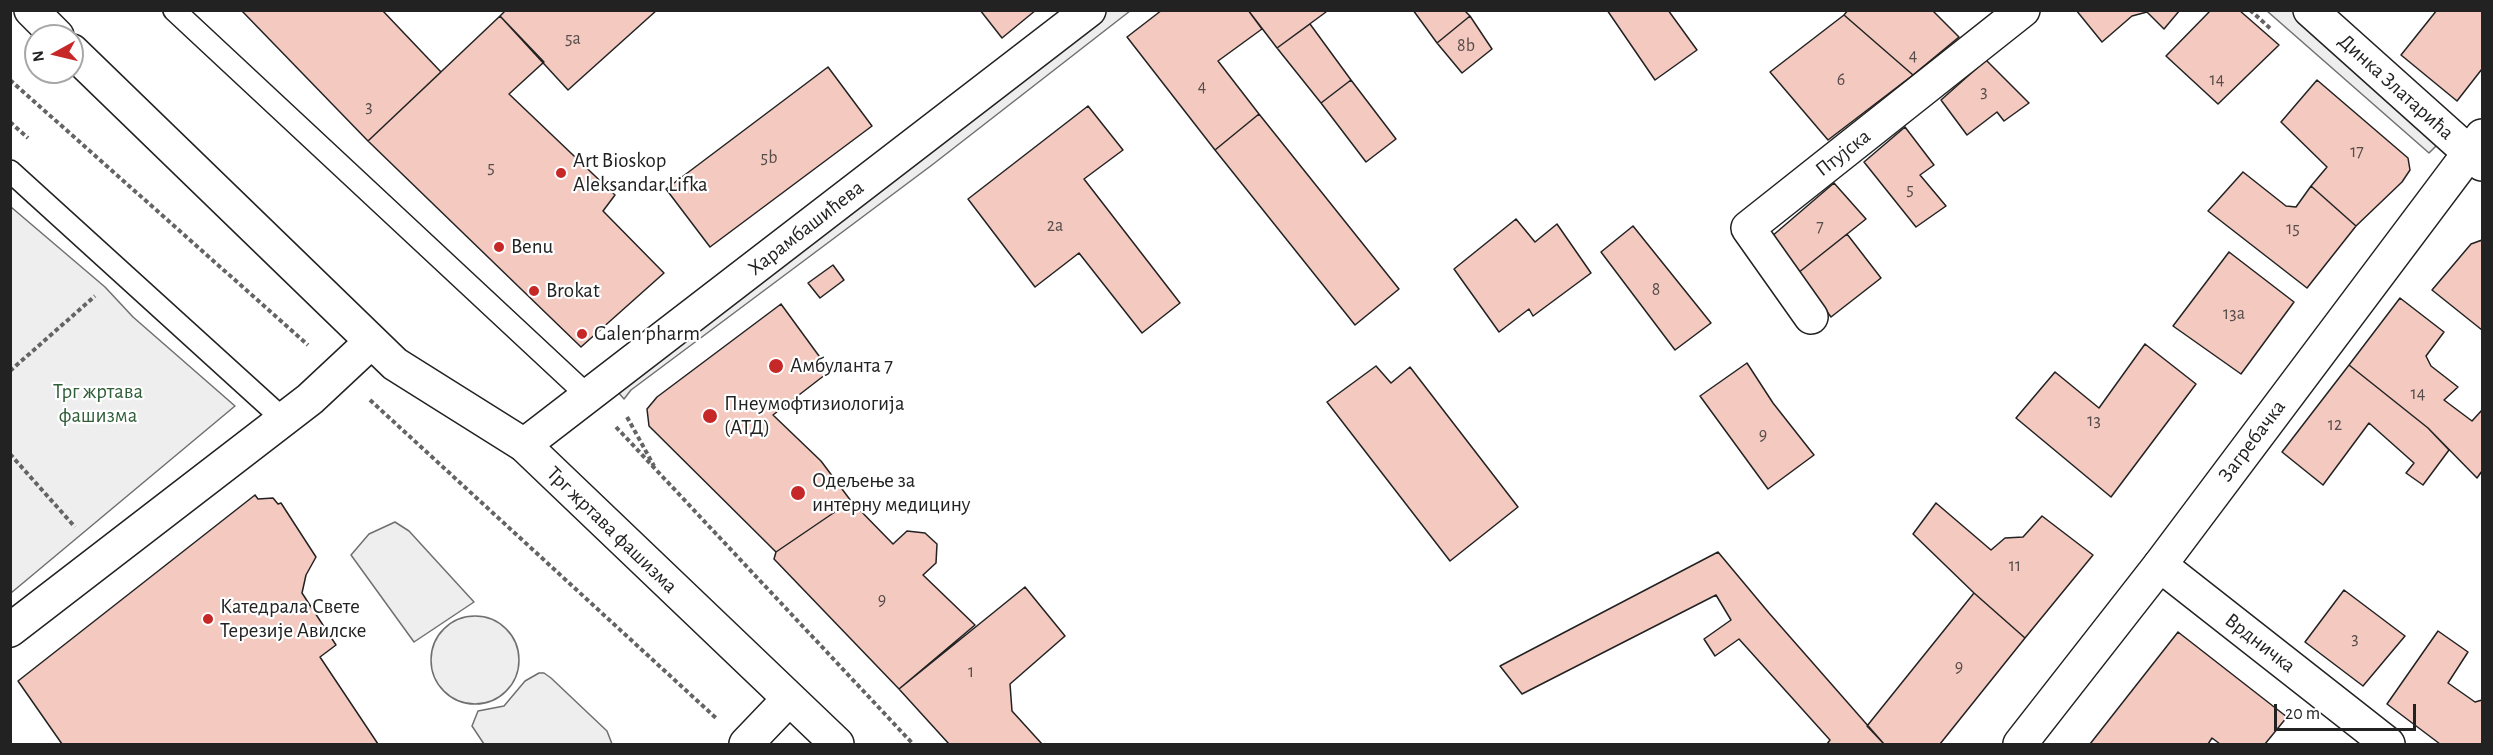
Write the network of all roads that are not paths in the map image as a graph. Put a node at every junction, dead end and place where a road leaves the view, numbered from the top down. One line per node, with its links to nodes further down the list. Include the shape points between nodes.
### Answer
1 (174, 10): 10 (lane)
2 (1089, 10): 10 (street, Харамбашићева)
3 (2023, 10): 8 (street, Птујска, via 1748,228)
4 (2310, 10): 6 (street, Динка Златарића)
5 (84, 63): 9 (street, Трг жртава фашизма)
6 (2478, 151): 13 (street, Загребачка)
7 (10, 171): 11 (lane)
8 (1811, 317)
9 (371, 342): 11 (street, via 340,374); 12 (street, Трг жртава фашизма, via 395,364)
10 (587, 395): 12 (street, Харамбашићева)
11 (283, 419): 14 (street)
12 (524, 445): 15 (street, Трг жртава фашизма)
13 (2160, 565): 18 (street, Загребачка); 19 (street, Врдничка)
14 (10, 630)
15 (789, 699): 16 (street); 17 (street, Трг жртава фашизма)
16 (746, 744)
17 (837, 744)
18 (2020, 744)
19 (2388, 744)

